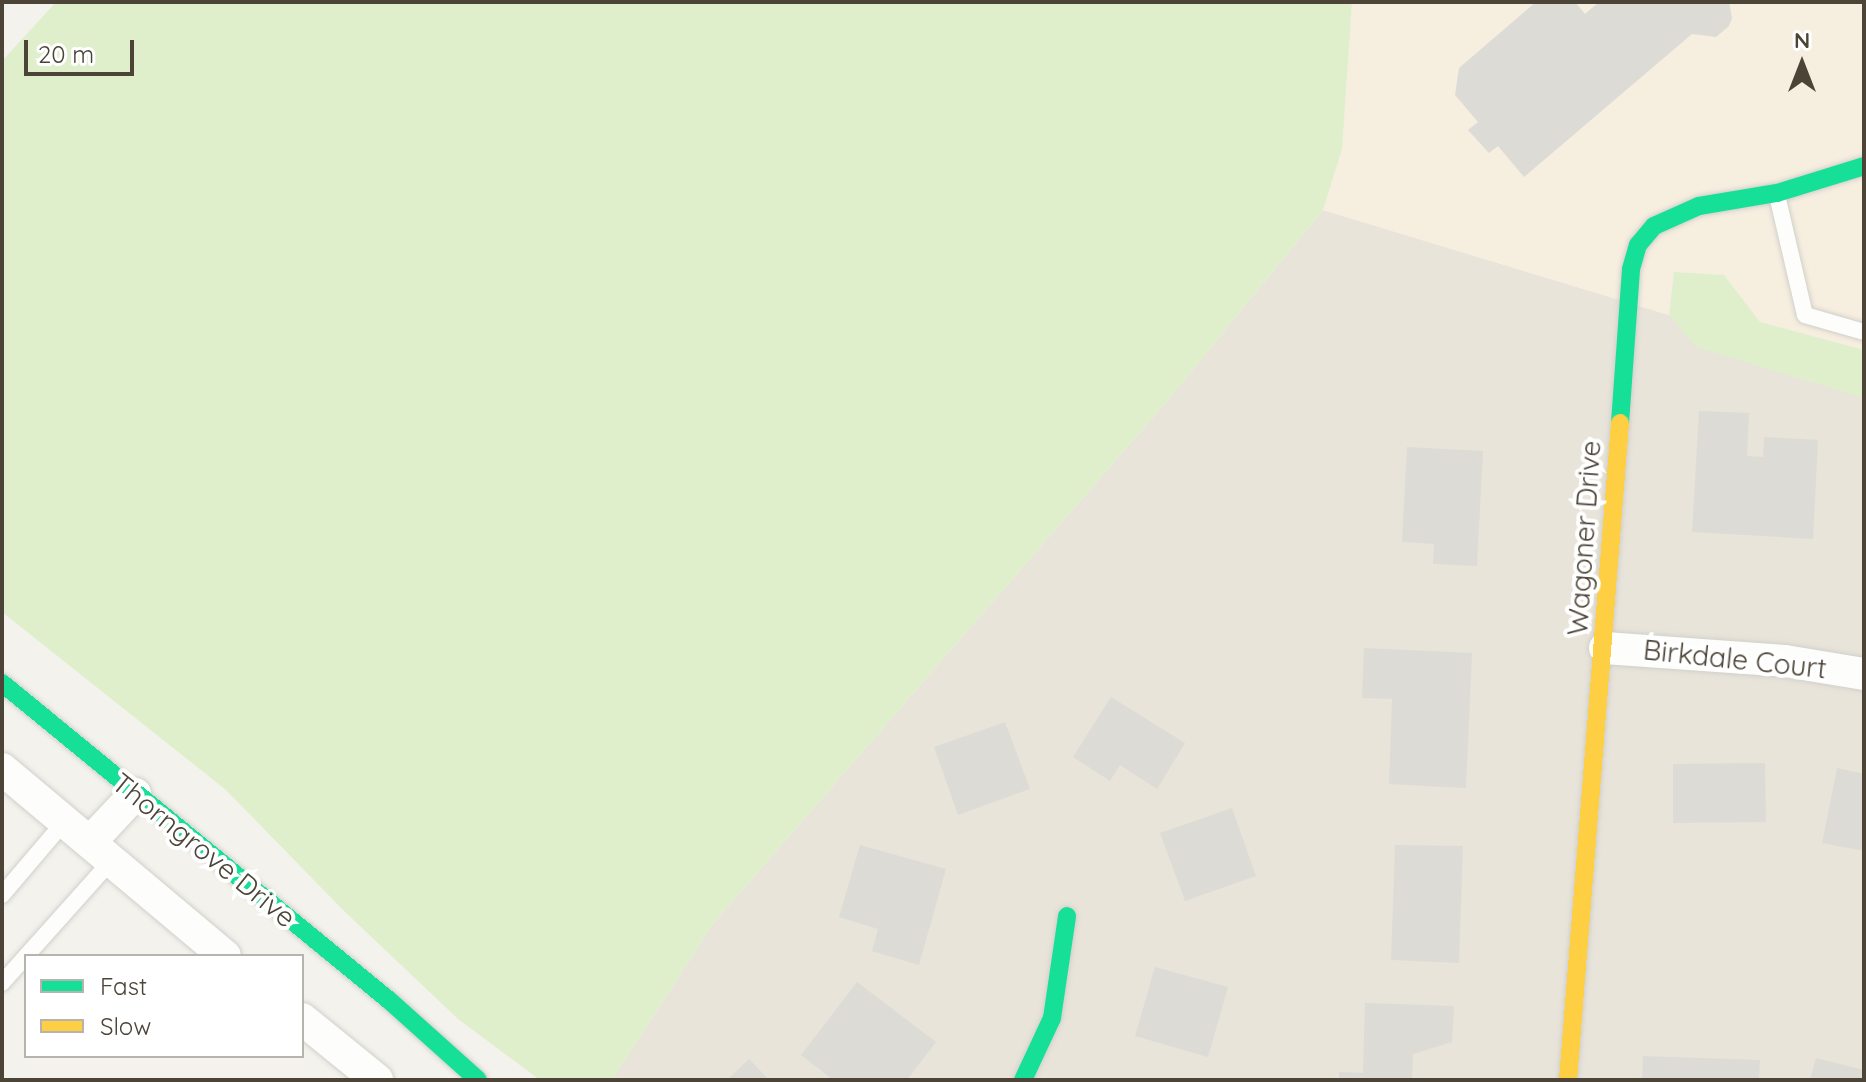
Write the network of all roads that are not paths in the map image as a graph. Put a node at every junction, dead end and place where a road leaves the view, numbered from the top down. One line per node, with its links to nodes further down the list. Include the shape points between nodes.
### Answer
1 (1864, 166): 2 (street, Wagoner Drive)
2 (1777, 193): 3 (lane, via 1805,315); 4 (street, Wagoner Drive, via 1676,214 1654,226 1638,245 1631,269)
3 (1864, 332)
4 (1605, 648): 5 (street, Birkdale Court, via 1785,661); 19 (street, Wagoner Drive)
5 (1864, 674)
6 (2, 683): 8 (street, Thorngrove Drive)
7 (2, 769): 9 (street)
8 (135, 794): 10 (street); 16 (street, Thorngrove Drive, via 378,991)
9 (65, 821): 10 (street); 11 (lane)
10 (100, 852): 13 (street); 14 (lane)
11 (2, 895)
12 (1067, 916): 18 (street, via 1052,1018)
13 (223, 954)
14 (2, 983)
15 (304, 1021): 17 (street)
16 (459, 1073)
17 (377, 1080)
18 (1023, 1080)
19 (1568, 1080)

